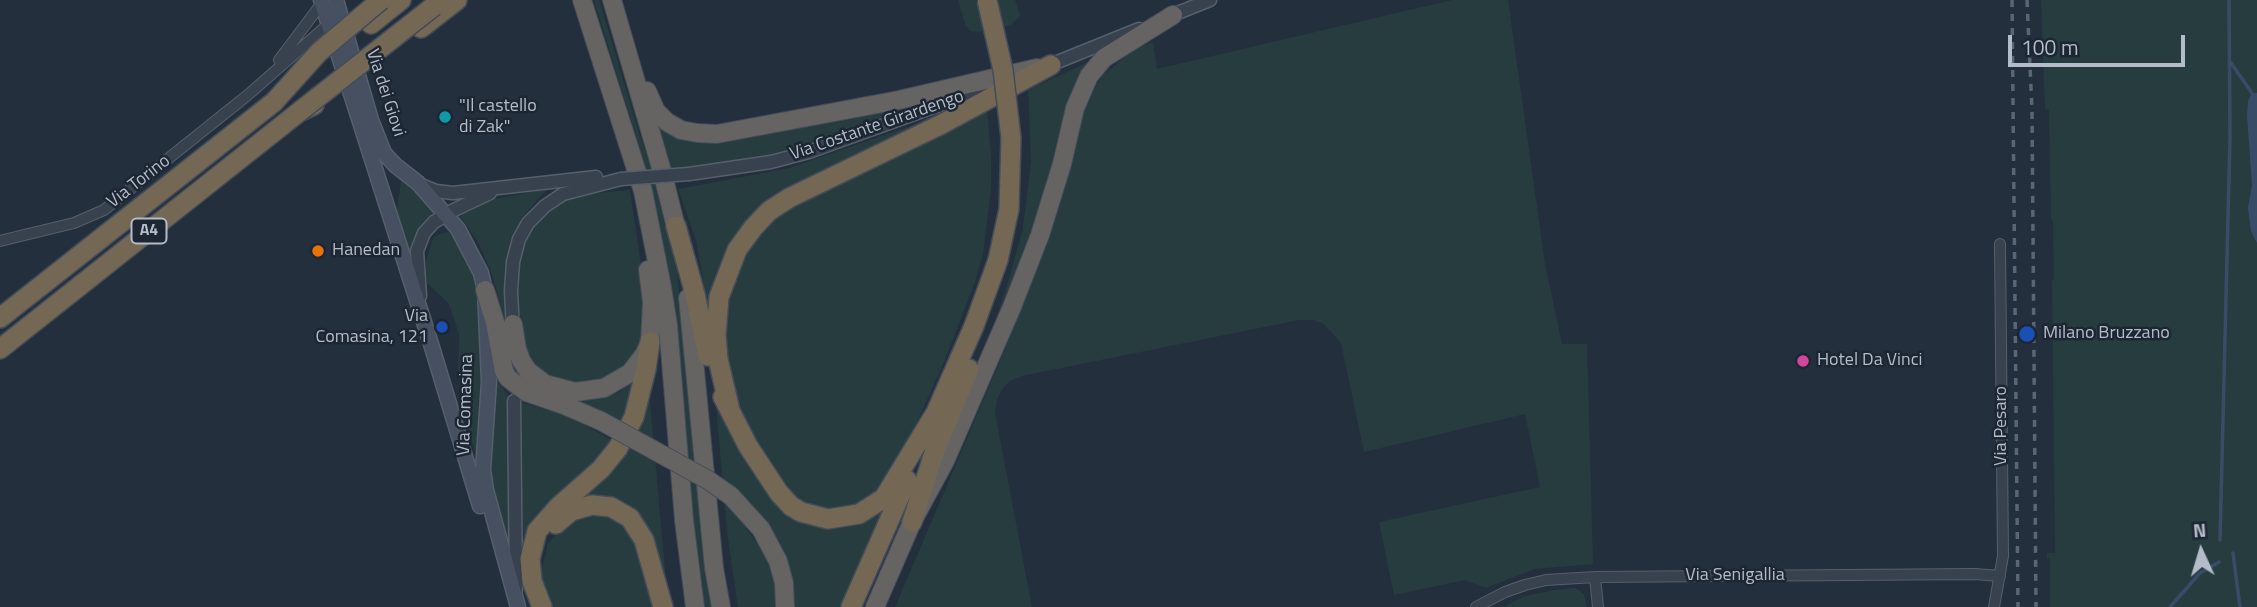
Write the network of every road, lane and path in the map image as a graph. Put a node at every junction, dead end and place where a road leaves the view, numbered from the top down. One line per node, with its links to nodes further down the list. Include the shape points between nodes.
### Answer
1 (381, 0): 15 (highway, bridge, via 319,52)
2 (401, 0): 15 (highway, A4, bridge)
3 (457, 0): 16 (highway, via 333,96)
4 (582, 0): 21 (highway)
5 (612, 0): 12 (highway)
6 (987, 0): 26 (highway, bridge, via 1012,138 1009,209)
7 (1210, 0): 10 (street, Via Costante Girardengo)
8 (327, 1): 11 (main road, Via dei Giovi); 14 (street, Via Torino); 18 (main road, Via dei Giovi, via 384,153)
9 (438, 3): 16 (highway, A4, bridge)
10 (1173, 15): 13 (street, Via Costante Girardengo); 37 (highway, via 1104,58 1089,76 1017,295 945,461)
11 (329, 24): 14 (street, Via Torino); 20 (main road, Via dei Giovi)
12 (624, 40): 13 (highway, via 656,111 667,122 696,134 899,100); 23 (highway)
13 (1051, 65): 17 (street, Via Costante Girardengo, bridge, via 809,152 689,174); 35 (highway, via 789,198 752,228 737,250 719,297 718,359)
14 (259, 85): 24 (street, Via Torino, via 95,215)
15 (274, 102): 29 (highway, A4)
16 (299, 112): 32 (highway, A4)
17 (621, 179): 19 (street, Via Costante Girardengo, via 607,176); 30 (street, via 563,194 528,223 513,262)
18 (418, 183): 19 (street, Via Costante Girardengo, via 449,193); 22 (main road, Via Comasina)
19 (528, 184): 22 (street, Via Costante Girardengo, via 483,196)
20 (383, 195): 28 (main road, Via Comasina)
21 (648, 214): 31 (highway); 44 (highway, via 668,326)
22 (447, 216): 27 (main road, Via Comasina, via 470,249); 28 (street, Via Comasina, via 424,233 417,251)
23 (676, 226): 35 (highway, via 710,367); 45 (highway, via 695,351)
24 (0, 241)
25 (2000, 244): 38 (street, Via Pesaro)
26 (998, 260): 36 (highway); 37 (highway, via 980,344 935,450)
27 (485, 290): 40 (main road, Via Comasina, via 489,382 483,470); 46 (highway, bridge, via 508,378 526,392 601,421 731,496 761,529 778,561)
28 (422, 316): 40 (main road, Via Comasina, via 487,528)
29 (0, 318)
30 (513, 324): 31 (highway, via 517,349 528,371 545,384 575,392 618,382 639,363); 33 (street)
31 (650, 342): 41 (highway, via 634,417 618,448 537,531 530,559)
32 (0, 349)
33 (514, 363)
34 (514, 401): 40 (street)
35 (729, 406): 36 (highway, via 779,494 801,512 828,519 859,514 884,498)
36 (935, 414): 47 (highway)
37 (912, 522): 48 (highway)
38 (2000, 576): 39 (street, Via Senigallia); 51 (street, Via Pesaro)
39 (1595, 577): 49 (street, Via Senigallia, via 1525,585); 50 (street)
40 (517, 604)
41 (542, 607)
42 (549, 607): 43 (highway, via 539,575 545,542 567,514 592,505 616,509 637,526)
43 (663, 607)
44 (695, 607)
45 (721, 607)
46 (785, 607)
47 (851, 607)
48 (875, 607)
49 (1476, 607)
50 (1598, 607)
51 (1994, 607)

